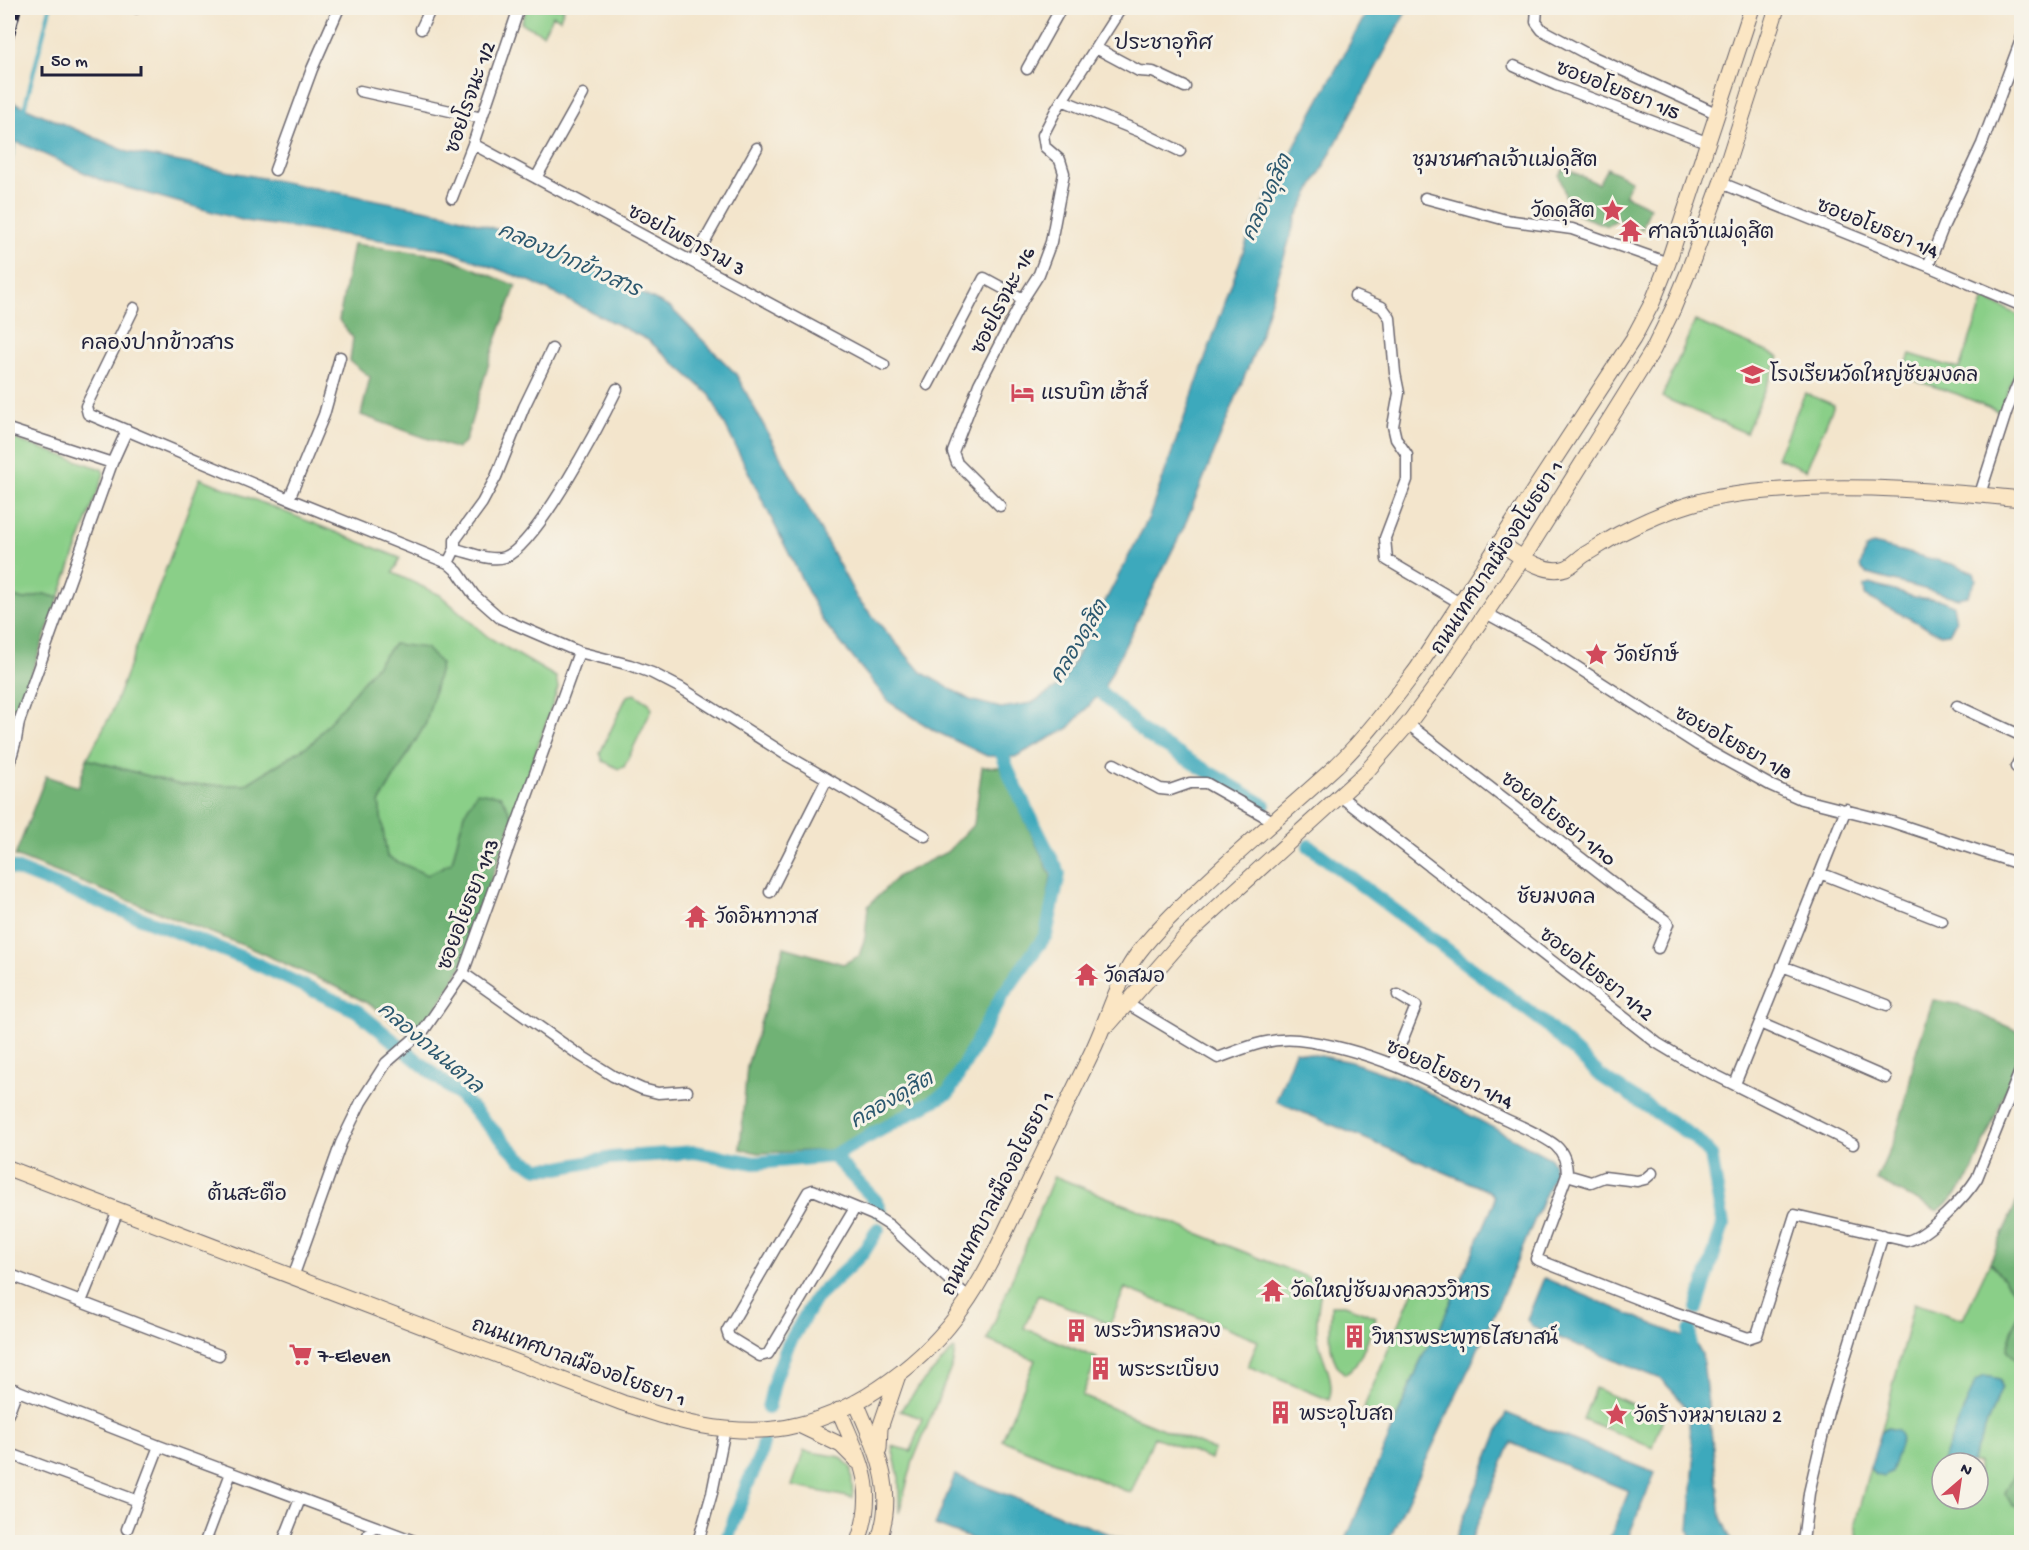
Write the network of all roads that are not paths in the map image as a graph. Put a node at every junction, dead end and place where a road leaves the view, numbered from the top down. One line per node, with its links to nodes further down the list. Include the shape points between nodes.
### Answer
1 (431, 8): 9 (street)
2 (519, 8): 19 (street, ซอยโรจนะ 1/2)
3 (1061, 8): 13 (street)
4 (1121, 8): 11 (street, ซอยโรจนะ 1/6)
5 (1537, 8): 18 (street, via 1536,22 1542,30)
6 (1752, 8): 18 (main road, ถนนเทศบาลเมืองอโยธยา 1)
7 (1777, 8): 26 (main road, ถนนเทศบาลเมืองอโยธยา 1)
8 (335, 9): 24 (street)
9 (421, 29)
10 (2022, 37): 31 (street, via 1982,144)
11 (1096, 48): 14 (street, via 1139,71 1153,72); 17 (street, ซอยโรจนะ 1/6)
12 (1514, 66): 20 (street, ซอยอโยธยา 1/5)
13 (1027, 69)
14 (1185, 87)
15 (360, 91): 19 (street)
16 (583, 94): 25 (street)
17 (1062, 100): 23 (street); 33 (street, ซอยโรจนะ 1/6, via 1043,135 1045,147 1060,160 1064,173 1052,242)
18 (1718, 114): 20 (main road, ถนนเทศบาลเมืองอโยธยา 1)
19 (482, 118): 21 (street, ซอยโรจนะ 1/2)
20 (1709, 143): 30 (main road, ถนนเทศบาลเมืองอโยธยา 1)
21 (473, 144): 25 (street, ซอยโพธาราม 3); 27 (street, ซอยโรจนะ 1/2)
22 (757, 148): 29 (street)
23 (1180, 151)
24 (274, 170)
25 (536, 178): 29 (street, ซอยโพธาราม 3)
26 (1721, 183): 31 (street, ซอยอโยธยา 1/4); 51 (main road, ถนนเทศบาลเมืองอโยธยา 1, via 1689,270 1653,350)
27 (452, 198)
28 (1425, 198): 30 (street, via 1506,220 1572,229)
29 (693, 262): 38 (street, ซอยโพธาราม 3)
30 (1668, 262): 49 (main road, ถนนเทศบาลเมืองอโยธยา 1, via 1634,339)
31 (1928, 266): 34 (street, ซอยอโยธยา 1/4)
32 (1355, 296): 53 (street, via 1382,307 1390,318 1399,393 1393,426 1407,455 1407,480 1385,538 1387,560)
33 (1023, 299): 40 (street, via 984,278); 48 (street, ซอยโรจนะ 1/6, via 979,384 953,452 957,463)
34 (2022, 306)
35 (134, 308): 43 (street, via 86,406 88,414)
36 (552, 349): 50 (street, via 496,477 455,540)
37 (340, 357): 46 (street, via 324,415)
38 (884, 365)
39 (2022, 374): 45 (street)
40 (928, 385)
41 (616, 388): 50 (street, via 586,449 532,534 505,557)
42 (8, 429): 44 (street)
43 (126, 430): 44 (street); 46 (street)
44 (112, 463): 60 (street, via 19,722)
45 (1980, 494): 47 (main road); 51 (main road, via 1852,486 1748,492 1690,504 1657,517 1620,534 1567,568 1551,570)
46 (289, 499): 52 (street)
47 (2022, 499)
48 (1000, 506)
49 (1500, 543): 51 (main road); 53 (main road, ถนนเทศบาลเมืองอโยธยา 1)
50 (455, 549): 52 (street)
51 (1523, 558): 54 (main road, ถนนเทศบาลเมืองอโยธยา 1)
52 (448, 562): 55 (street, via 474,595 500,618)
53 (1460, 603): 66 (main road, ถนนเทศบาลเมืองอโยธยา 1, via 1384,712 1339,763)
54 (1486, 613): 57 (main road, ถนนเทศบาลเมืองอโยธยา 1); 65 (street, ซอยอโยธยา 1/8, via 1744,771 1802,799)
55 (579, 652): 63 (street, via 630,665 681,688); 74 (street, ซอยอโยธยา 1/13)
56 (1957, 706): 58 (street)
57 (1408, 724): 64 (main road, ถนนเทศบาลเมืองอโยธยา 1); 72 (street, ซอยอโยธยา 1/10, via 1665,920 1668,924)
58 (2022, 736)
59 (2022, 755): 62 (street)
60 (10, 761)
61 (1114, 764): 66 (street, via 1160,789 1206,783)
62 (2016, 767)
63 (827, 779): 67 (street); 70 (street)
64 (1340, 796): 76 (main road, ถนนเทศบาลเมืองอโยธยา 1); 82 (street, ซอยอโยธยา 1/12, via 1657,1043)
65 (1846, 809): 68 (street, ซอยอโยธยา 1/8); 69 (street)
66 (1273, 821): 76 (main road, ถนนเทศบาลเมืองอโยธยา 1, via 1156,931 1129,967)
67 (925, 836)
68 (2022, 865)
69 (1820, 873): 71 (street); 73 (street)
70 (770, 892)
71 (1942, 921)
72 (1658, 948)
73 (1782, 966): 77 (street); 78 (street)
74 (463, 973): 83 (street, via 613,1076 658,1093); 92 (street, ซอยอโยธยา 1/13, via 424,1030 386,1063 372,1083 341,1143)
75 (1398, 995): 79 (street, via 1416,1006)
76 (1121, 1000): 79 (street, ซอยอโยธยา 1/14, via 1218,1058 1252,1045 1281,1040 1353,1050); 93 (main road, ถนนเทศบาลเมืองอโยธยา 1)
77 (1887, 1005)
78 (1760, 1023): 81 (street); 82 (street)
79 (1394, 1063): 87 (street, ซอยอโยธยา 1/14, via 1556,1146 1566,1162)
80 (2022, 1066): 90 (street, via 1972,1186 1916,1239 1907,1241)
81 (1886, 1078)
82 (1735, 1084): 84 (street, ซอยอโยธยา 1/12)
83 (687, 1091)
84 (1853, 1144)
85 (8, 1168): 89 (main road, ถนนเทศบาลเมืองอโยธยา 1)
86 (1652, 1173): 87 (street, via 1637,1182 1604,1177 1592,1182)
87 (1567, 1175): 90 (street, via 1536,1259 1748,1338 1757,1335 1795,1215)
88 (855, 1208): 88 (street, via 818,1191 808,1191 727,1331 729,1337 760,1356 768,1354); 93 (street, via 890,1225)
89 (118, 1210): 92 (main road, ถนนเทศบาลเมืองอโยธยา 1); 94 (street)
90 (1883, 1235): 119 (street, via 1827,1412)
91 (8, 1274): 94 (street)
92 (293, 1277): 102 (main road, ถนนเทศบาลเมืองอโยธยา 1, via 623,1403)
93 (969, 1298): 96 (main road, ถนนเทศบาลเมืองอโยธยา 1, via 933,1344)
94 (81, 1302): 95 (street)
95 (219, 1355)
96 (898, 1375): 98 (main road, ถนนเทศบาลเมืองอโยธยา 1); 105 (main road, via 880,1428)
97 (12, 1388): 100 (street); 103 (street)
98 (856, 1402): 99 (main road, ถนนเทศบาลเมืองอโยธยา 1); 105 (main road)
99 (839, 1410): 101 (main road, ถนนเทศบาลเมืองอโยธยา 1); 106 (main road)
100 (8, 1414)
101 (799, 1425): 102 (main road, ถนนเทศบาลเมืองอโยธยา 1); 106 (main road, via 841,1445)
102 (725, 1429): 116 (street)
103 (159, 1446): 107 (street); 109 (street)
104 (8, 1453): 109 (street)
105 (878, 1455): 118 (main road, via 885,1476 886,1503)
106 (863, 1467): 117 (main road, via 868,1504)
107 (231, 1473): 108 (street); 112 (street)
108 (300, 1499): 110 (street); 113 (street)
109 (138, 1501): 111 (street)
110 (372, 1526): 114 (street); 115 (street)
111 (128, 1529)
112 (205, 1542)
113 (283, 1542)
114 (365, 1542)
115 (417, 1542)
116 (698, 1542)
117 (858, 1542)
118 (878, 1542)
119 (1803, 1542)

